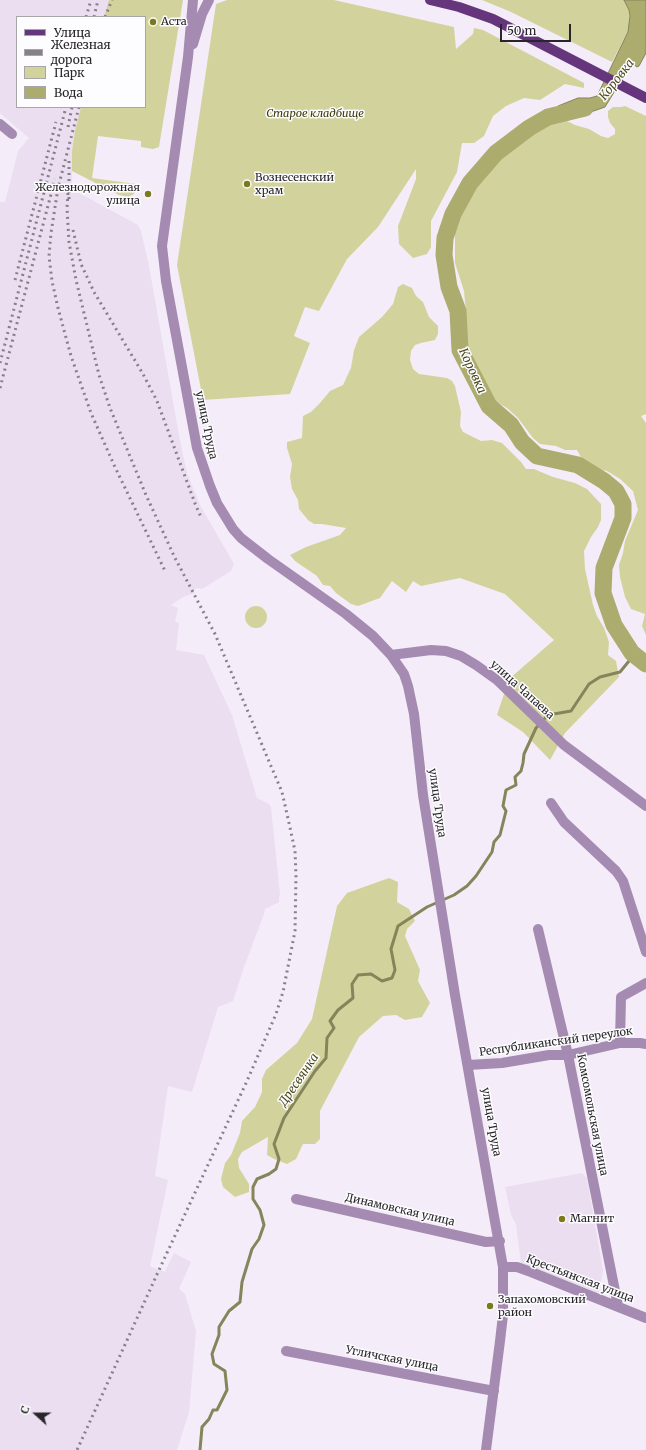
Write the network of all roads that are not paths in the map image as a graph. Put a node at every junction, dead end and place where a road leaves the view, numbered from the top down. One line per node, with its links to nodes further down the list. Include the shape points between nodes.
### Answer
1 (193, 0): 4 (street)
2 (209, 0): 4 (street)
3 (430, 0): 5 (main road, via 493,19)
4 (188, 57): 8 (street, улица Труда, via 162,246 197,448 210,486 233,529 241,538 361,626)
5 (646, 98)
6 (0, 124): 7 (street)
7 (12, 134)
8 (391, 655): 10 (street, улица Чапаева, via 431,650 446,651 466,659 497,680 564,745); 17 (street, улица Труда, via 404,674 412,699 423,795)
9 (551, 803): 12 (street, via 564,822 616,871 623,881)
10 (646, 806)
11 (538, 929): 16 (street, Комсомольская улица)
12 (646, 952)
13 (646, 983): 14 (street, via 621,998)
14 (620, 1043): 15 (street, Республиканский переулок); 16 (street, Республиканский переулок)
15 (646, 1044)
16 (568, 1055): 17 (street, Республиканский переулок); 21 (street, Комсомольская улица)
17 (468, 1065): 19 (street, улица Труда)
18 (296, 1199): 19 (street, Динамовская улица, via 486,1242)
19 (500, 1242): 20 (street, улица Труда)
20 (503, 1267): 21 (street, Крестьянская улица, via 517,1267); 24 (street, улица Труда, via 503,1315)
21 (618, 1306): 22 (street, Крестьянская улица)
22 (646, 1318)
23 (286, 1351): 24 (street, Угличская улица)
24 (494, 1391): 25 (street, улица Труда)
25 (486, 1450)

